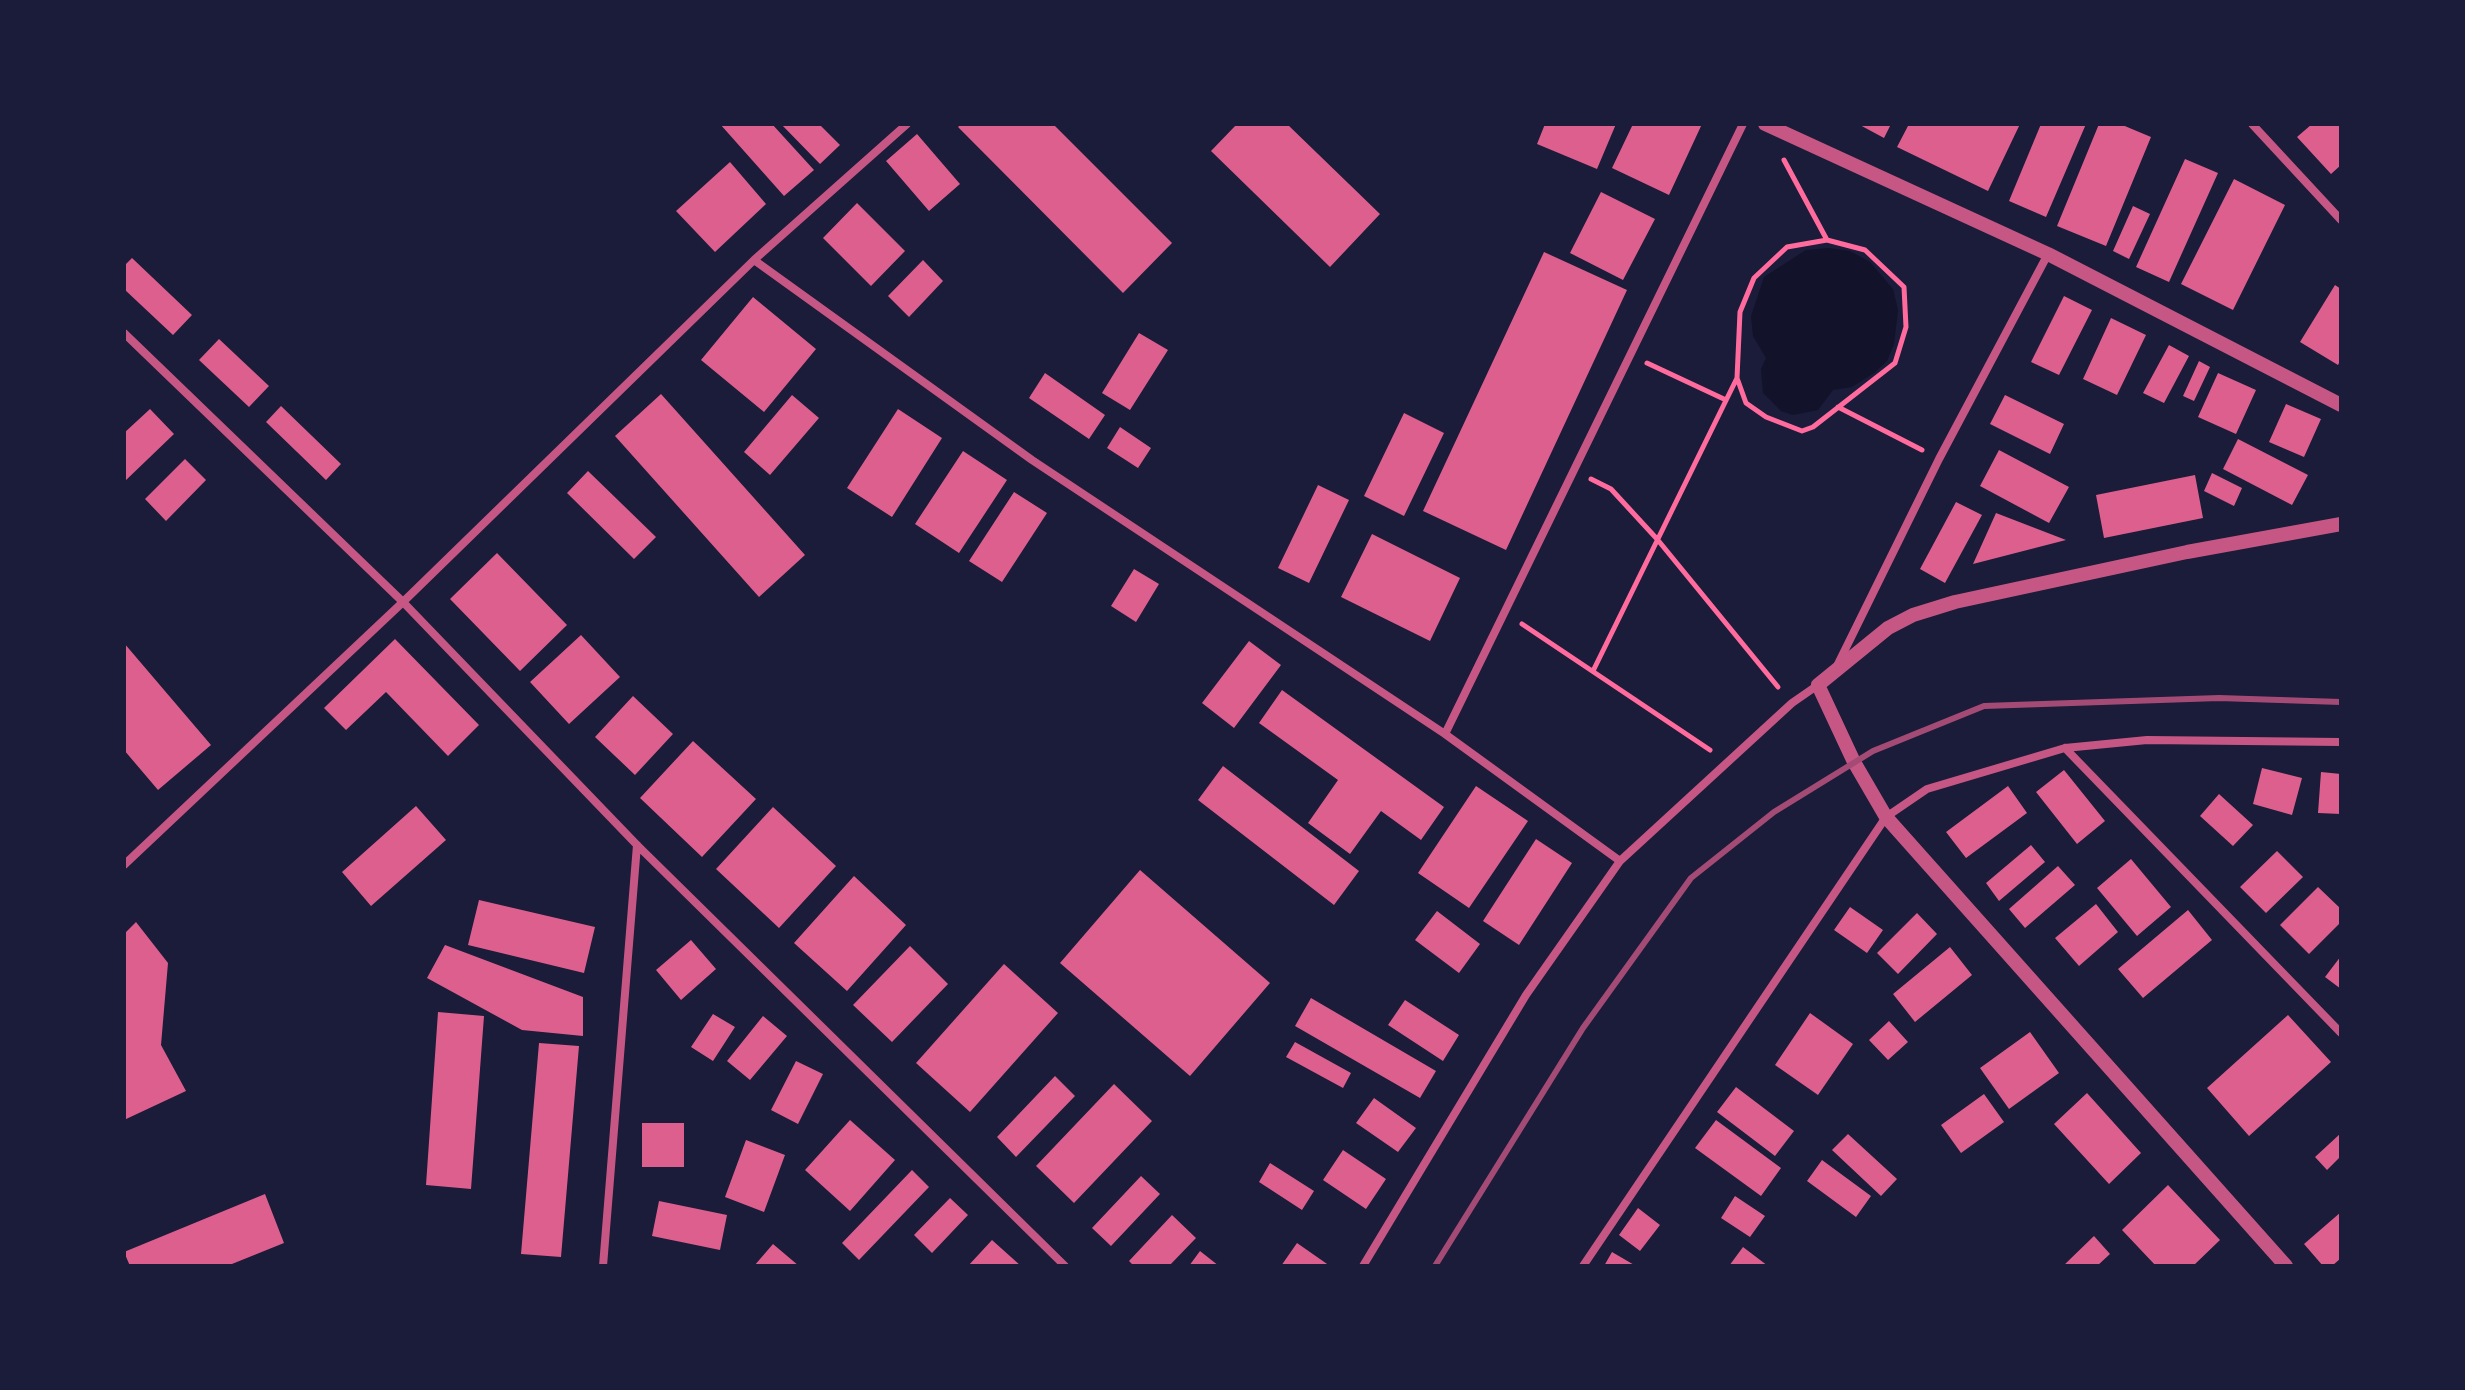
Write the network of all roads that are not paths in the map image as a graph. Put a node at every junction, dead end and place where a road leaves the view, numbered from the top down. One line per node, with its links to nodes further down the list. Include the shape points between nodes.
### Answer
1 (907, 124): 7 (street)
2 (1743, 124): 14 (street)
3 (1765, 124): 6 (street)
4 (2252, 124): 5 (street)
5 (2341, 220)
6 (2048, 254): 9 (street); 12 (street)
7 (754, 260): 11 (street); 14 (street, via 1032,460)
8 (124, 333): 11 (street)
9 (2341, 405)
10 (2341, 524): 12 (street, via 1955,602 1888,628)
11 (403, 602): 18 (street); 20 (street)
12 (1836, 668): 13 (street)
13 (1818, 685): 17 (street); 19 (street)
14 (1445, 734): 19 (street)
15 (2341, 742): 16 (street, via 2147,740)
16 (2065, 748): 17 (street, via 1927,789); 21 (street)
17 (1886, 817): 25 (street); 26 (street)
18 (637, 845): 22 (street); 23 (street)
19 (1620, 861): 24 (street, via 1526,995)
20 (124, 865)
21 (2341, 1033)
22 (603, 1266)
23 (1065, 1266)
24 (1363, 1266)
25 (1583, 1266)
26 (2286, 1266)

